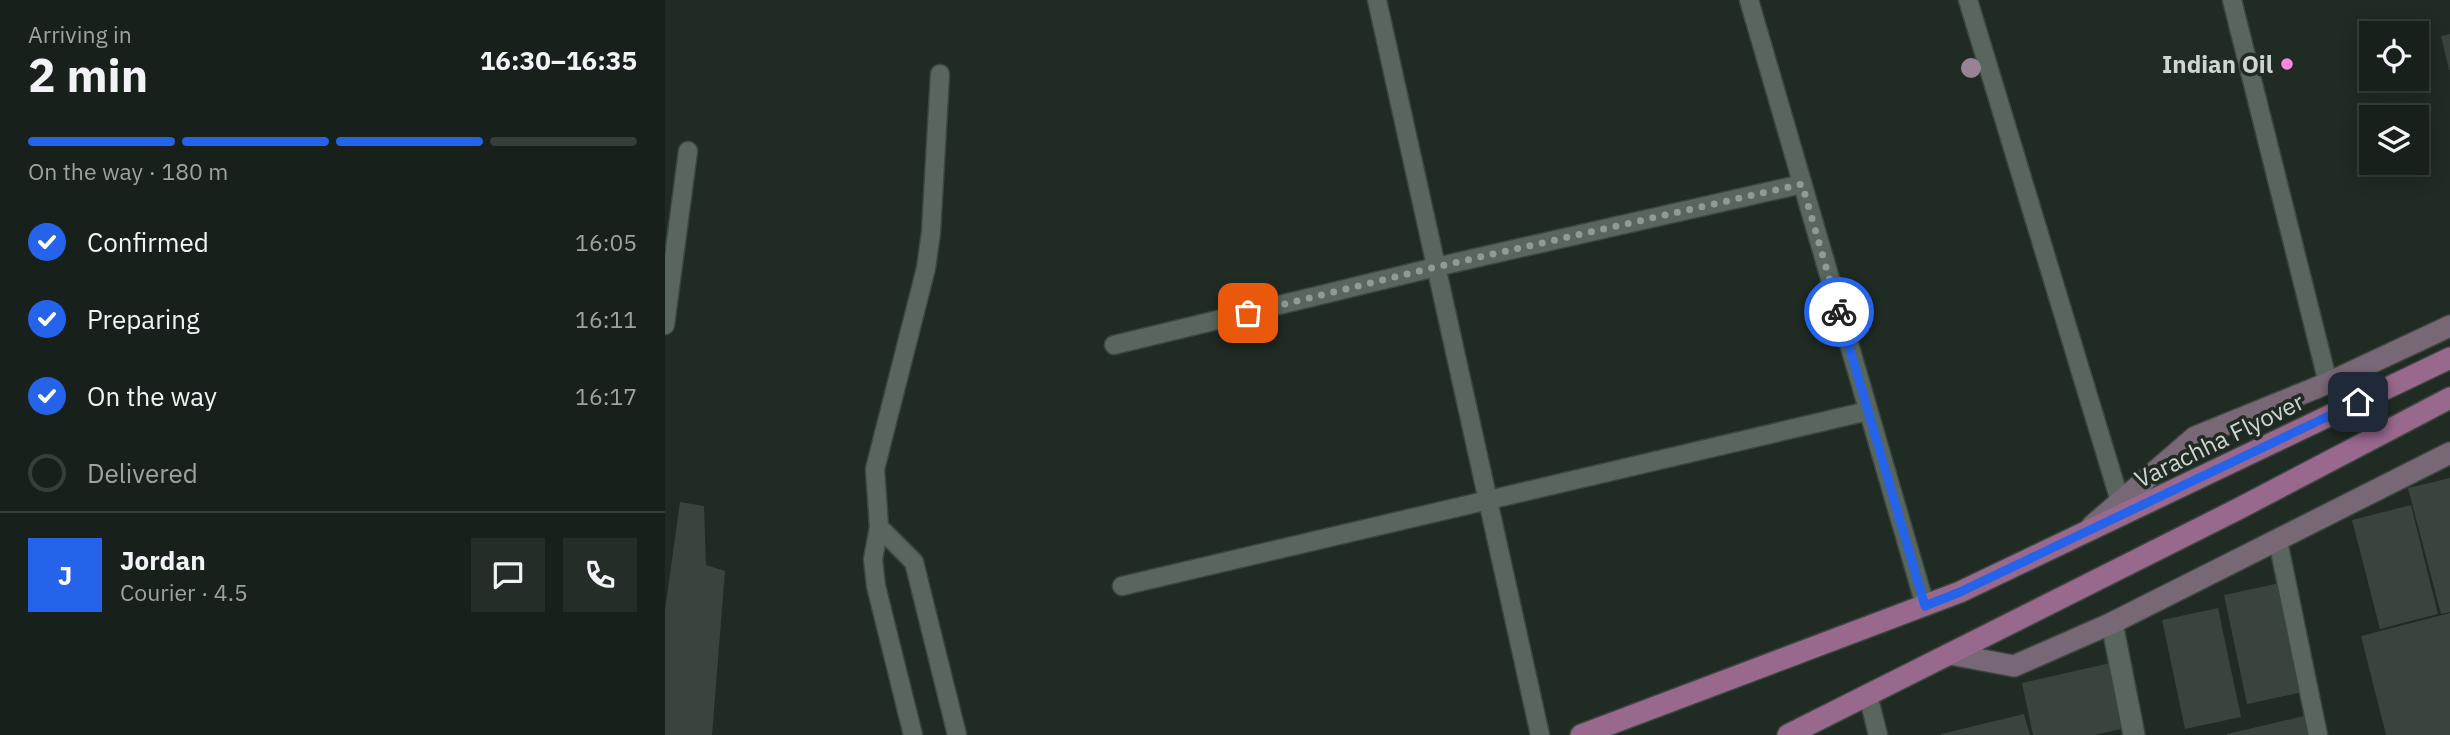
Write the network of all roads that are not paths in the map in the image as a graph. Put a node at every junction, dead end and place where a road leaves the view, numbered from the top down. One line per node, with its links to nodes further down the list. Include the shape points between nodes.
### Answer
1 (1377, 0): 8 (lane)
2 (1749, 0): 7 (lane)
3 (1968, 0): 18 (lane)
4 (2232, 0): 13 (lane)
5 (940, 74): 19 (lane, via 926,268 878,450)
6 (688, 151): 9 (lane)
7 (1802, 184): 8 (lane); 15 (lane)
8 (1436, 267): 11 (lane); 17 (lane)
9 (665, 325)
10 (2450, 326): 13 (street)
11 (1114, 345)
12 (2450, 358): 20 (main road, Varachha Flyover)
13 (2328, 383): 18 (street, via 2196,437)
14 (2450, 398): 25 (main road)
15 (1868, 411): 17 (lane); 23 (lane)
16 (2450, 453): 21 (street)
17 (1488, 500): 22 (lane); 30 (lane)
18 (2120, 501): 20 (street)
19 (879, 527): 28 (lane, via 873,559 876,586); 29 (lane, via 914,562)
20 (2085, 533): 23 (main road, Varachha Flyover)
21 (2278, 541): 24 (street); 36 (lane)
22 (1122, 586)
23 (1925, 606): 27 (main road, Varachha Flyover)
24 (2112, 623): 25 (street, via 2014,666); 35 (street)
25 (1949, 654): 26 (main road)
26 (1868, 695): 33 (main road); 34 (lane)
27 (1633, 715): 31 (main road, Varachha Flyover); 32 (street)
28 (913, 735)
29 (957, 735)
30 (1540, 735)
31 (1581, 735)
32 (1623, 735)
33 (1788, 735)
34 (1878, 735)
35 (2134, 735)
36 (2318, 735)

